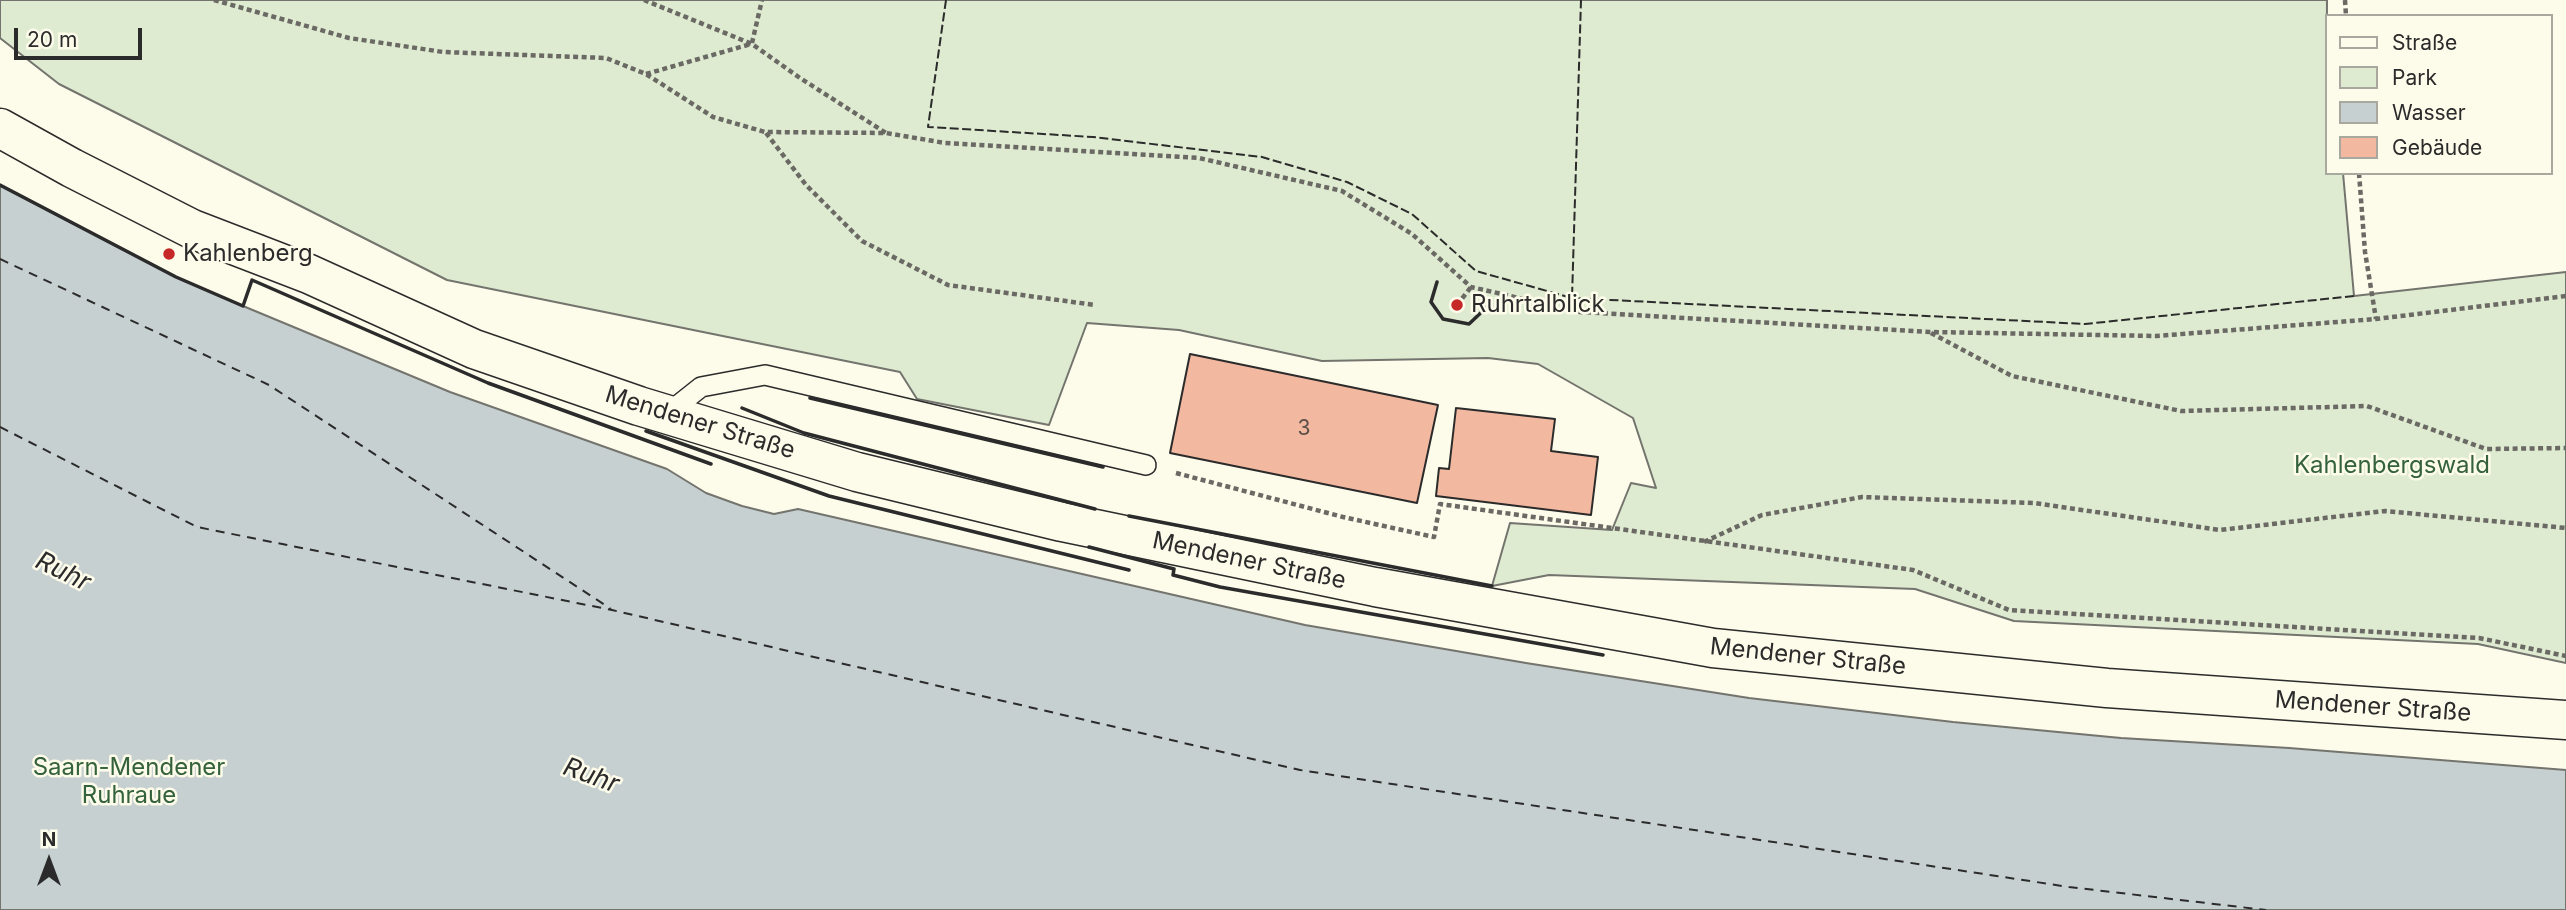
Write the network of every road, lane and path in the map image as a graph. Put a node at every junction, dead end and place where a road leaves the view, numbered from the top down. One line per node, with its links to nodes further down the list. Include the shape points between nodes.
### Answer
1 (214, 0): 5 (path, via 349,38 443,52 606,58)
2 (644, 0): 4 (path)
3 (762, 0): 4 (path)
4 (752, 44): 5 (path); 8 (path)
5 (646, 74): 7 (path, via 713,117)
6 (0, 128): 16 (street, Mendener Straße, via 192,229 309,274 474,349)
7 (765, 132): 8 (path); 12 (path, via 806,185 862,241 948,285)
8 (886, 133): 10 (path, via 945,143 1199,158 1342,191 1412,234)
9 (2358, 175): 14 (path)
10 (1471, 287): 13 (path); 15 (path, via 1580,312)
11 (2566, 296): 14 (path)
12 (1095, 305)
13 (1457, 305)
14 (2376, 319): 15 (path, via 2156,336)
15 (1930, 332): 17 (path, via 2012,376 2181,411 2367,406 2486,449)
16 (667, 414): 18 (lane, via 701,387 765,375); 22 (street, Mendener Straße, via 857,472 1062,522 1375,587 1713,648 2107,688)
17 (2566, 448)
18 (1146, 465): 20 (path, via 1434,537 1440,504)
19 (2566, 528): 20 (path, via 2385,511 2220,530 2034,503 1862,497 1762,515)
20 (1704, 542): 21 (path, via 1913,570 2009,610 2479,638)
21 (2566, 656)
22 (2566, 720)

